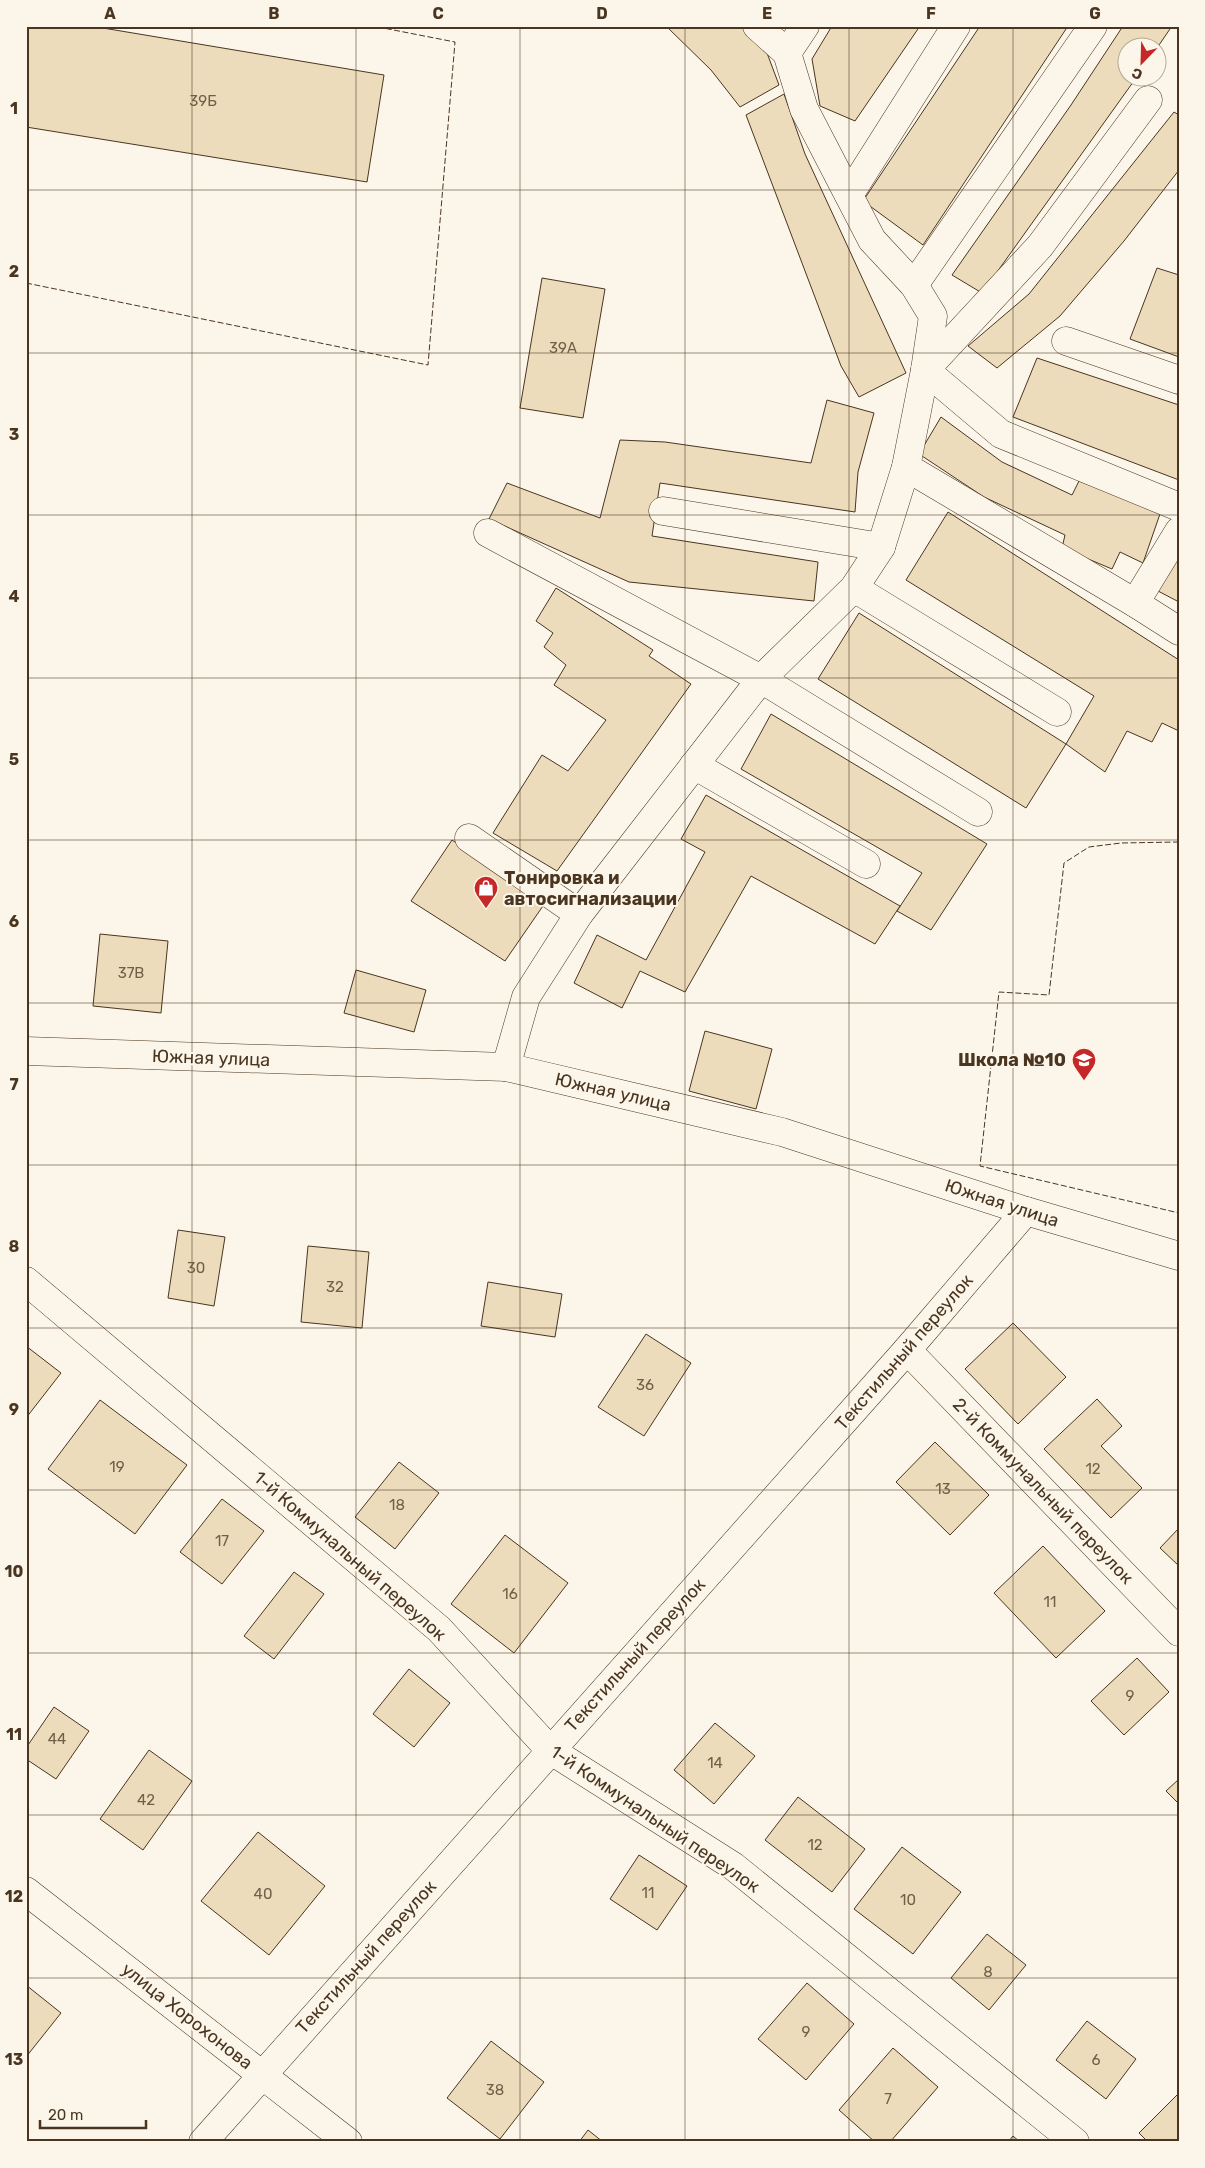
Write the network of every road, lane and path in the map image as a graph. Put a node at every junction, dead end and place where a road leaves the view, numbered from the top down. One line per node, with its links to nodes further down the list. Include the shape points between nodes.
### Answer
1 (757, 26): 5 (street)
2 (805, 26): 5 (street)
3 (956, 26): 7 (street)
4 (1093, 26): 8 (street)
5 (787, 53): 7 (street, via 804,108)
6 (1148, 100): 10 (street, via 1040,246)
7 (849, 195): 8 (street, via 872,240)
8 (914, 285): 10 (street, via 933,316)
9 (1066, 341): 11 (street)
10 (925, 370): 12 (street); 13 (street, via 1001,434)
11 (1179, 380)
12 (906, 467): 17 (street); 19 (street)
13 (1179, 507)
14 (663, 511): 17 (street)
15 (1179, 530): 19 (street)
16 (488, 533): 21 (street)
17 (881, 548): 18 (street)
18 (854, 588): 21 (street); 22 (street)
19 (1135, 603): 20 (street)
20 (1179, 632)
21 (761, 679): 23 (street); 24 (street)
22 (1057, 712)
23 (694, 764): 26 (street); 27 (street)
24 (978, 812)
25 (469, 838): 27 (street)
26 (866, 864)
27 (580, 914): 29 (street, via 526,997)
28 (26, 1051): 29 (street, Южная улица)
29 (506, 1067): 30 (street, Южная улица, via 782,1132)
30 (1026, 1212): 31 (street, Южная улица); 33 (street, Текстильный переулок)
31 (1179, 1256)
32 (26, 1281): 35 (street, 1-й Коммунальный переулок, via 439,1629)
33 (907, 1350): 34 (street, 2-й Коммунальный переулок); 35 (street, Текстильный переулок)
34 (1179, 1632)
35 (550, 1750): 37 (street, Текстильный переулок); 40 (street, 1-й Коммунальный переулок, via 733,1866)
36 (26, 1891): 37 (street, улица Хорохонова)
37 (262, 2074): 38 (street, Текстильный переулок); 39 (street, улица Хорохонова)
38 (202, 2142)
39 (348, 2142)
40 (1075, 2142)

